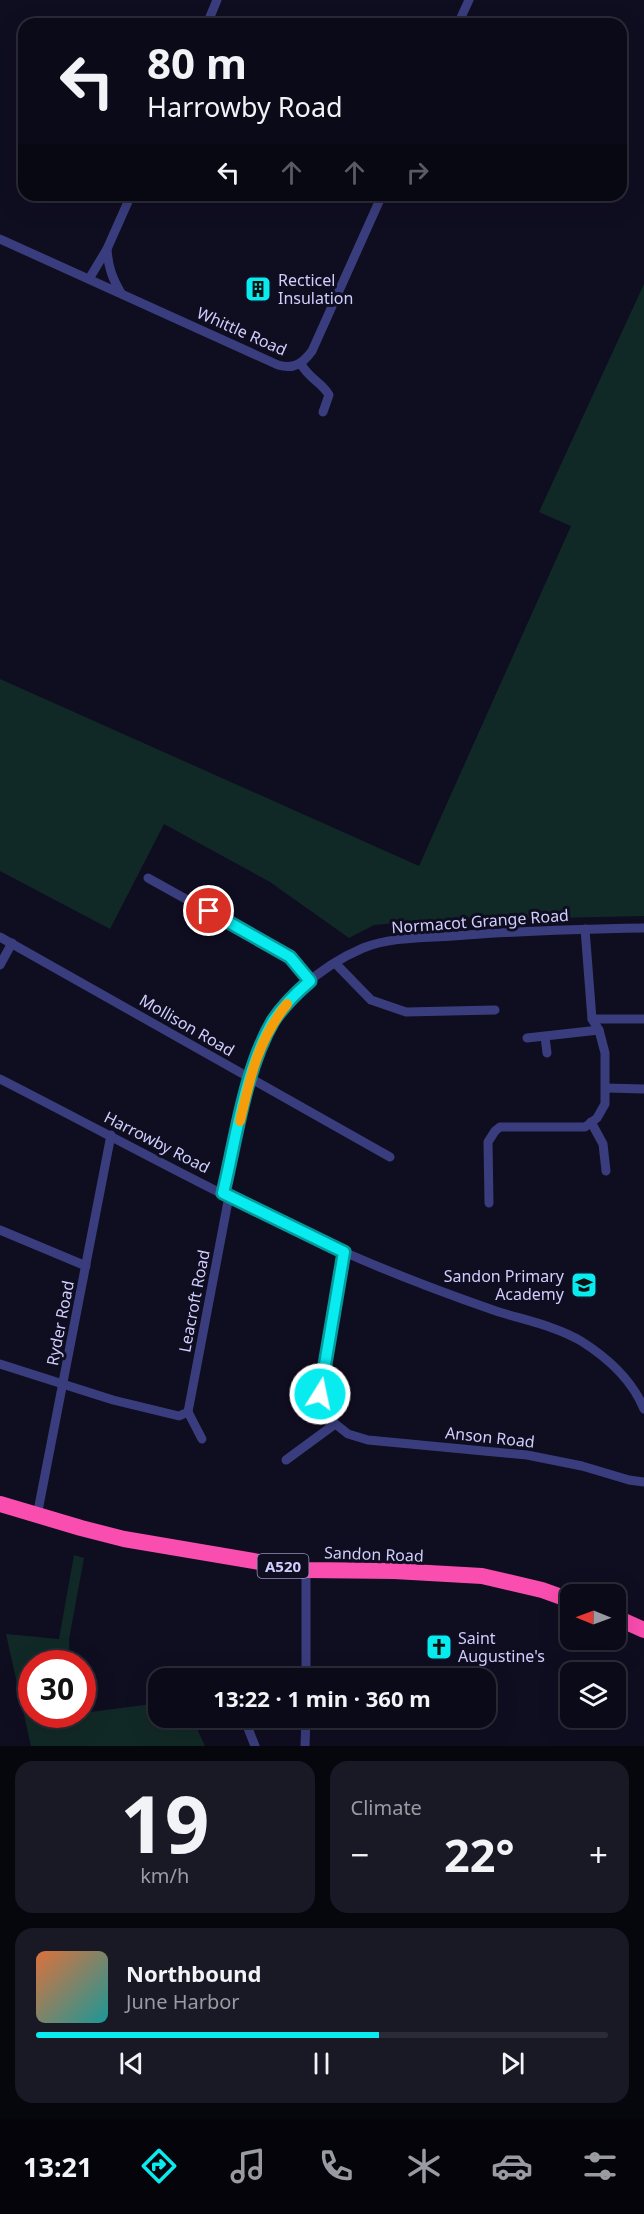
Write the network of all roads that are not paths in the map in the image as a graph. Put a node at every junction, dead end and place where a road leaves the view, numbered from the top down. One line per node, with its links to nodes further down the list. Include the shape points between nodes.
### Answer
1 (217, 0): 3 (street)
2 (469, 0): 4 (street)
3 (210, 18)
4 (461, 18)
5 (128, 201): 8 (street)
6 (379, 201): 11 (street, Whittle Road, via 312,351)
7 (0, 239): 9 (street, Whittle Road)
8 (107, 249): 9 (street); 10 (street, via 109,270)
9 (89, 279): 10 (street, Whittle Road)
10 (121, 293): 11 (street, Whittle Road, via 278,365)
11 (301, 364): 12 (street, via 329,395)
12 (323, 412)
13 (148, 878): 20 (street, via 290,957)
14 (644, 928): 15 (street, Normacot Grange Road)
15 (585, 929): 18 (street, Normacot Grange Road, via 395,940 363,948); 23 (street)
16 (0, 937): 17 (street, Mollison Road)
17 (12, 943): 19 (street); 28 (street, Mollison Road)
18 (335, 963): 20 (street, Normacot Grange Road); 21 (street, via 371,1000 406,1012)
19 (0, 965)
20 (310, 981): 28 (street, Normacot Grange Road, via 274,1019)
21 (495, 1010)
22 (644, 1018): 23 (street)
23 (592, 1019): 24 (street)
24 (599, 1030): 25 (street); 30 (street)
25 (545, 1037): 26 (street); 27 (street)
26 (527, 1038)
27 (547, 1053)
28 (250, 1078): 34 (street, Mollison Road); 36 (street, Normacot Grange Road)
29 (0, 1079): 33 (street, Harrowby Road)
30 (606, 1088): 31 (street); 32 (street, via 605,1104)
31 (644, 1089)
32 (591, 1122): 35 (street, via 603,1144); 37 (street, via 585,1127 500,1127 488,1142)
33 (111, 1135): 36 (street, Harrowby Road); 40 (street, Ryder Road)
34 (390, 1157)
35 (606, 1171)
36 (226, 1195): 39 (street, Harrowby Road); 44 (street, Leacroft Road)
37 (489, 1203)
38 (0, 1230): 40 (street)
39 (344, 1252): 43 (street, Harrowby Road, via 421,1285 579,1340 608,1359 637,1390); 45 (street, via 320,1394 328,1418)
40 (86, 1266): 42 (street, Ryder Road)
41 (0, 1364): 42 (street)
42 (63, 1385): 44 (street, via 179,1416); 50 (street, Ryder Road)
43 (644, 1409)
44 (188, 1412): 46 (street)
45 (335, 1424): 47 (street); 48 (street, Anson Road, via 348,1434 368,1440 527,1455)
46 (202, 1439)
47 (286, 1460)
48 (644, 1482)
49 (0, 1504): 50 (highway, Sandon Road / A520)
50 (37, 1516): 51 (highway, Sandon Road / A520, via 124,1539)
51 (306, 1570): 52 (highway, Sandon Road / A520, via 482,1576); 55 (street)
52 (560, 1596)
53 (626, 1622): 54 (highway)
54 (644, 1630)
55 (306, 1668)
56 (247, 1728): 59 (street)
57 (305, 1728): 58 (street)
58 (302, 1745)
59 (255, 1746)

